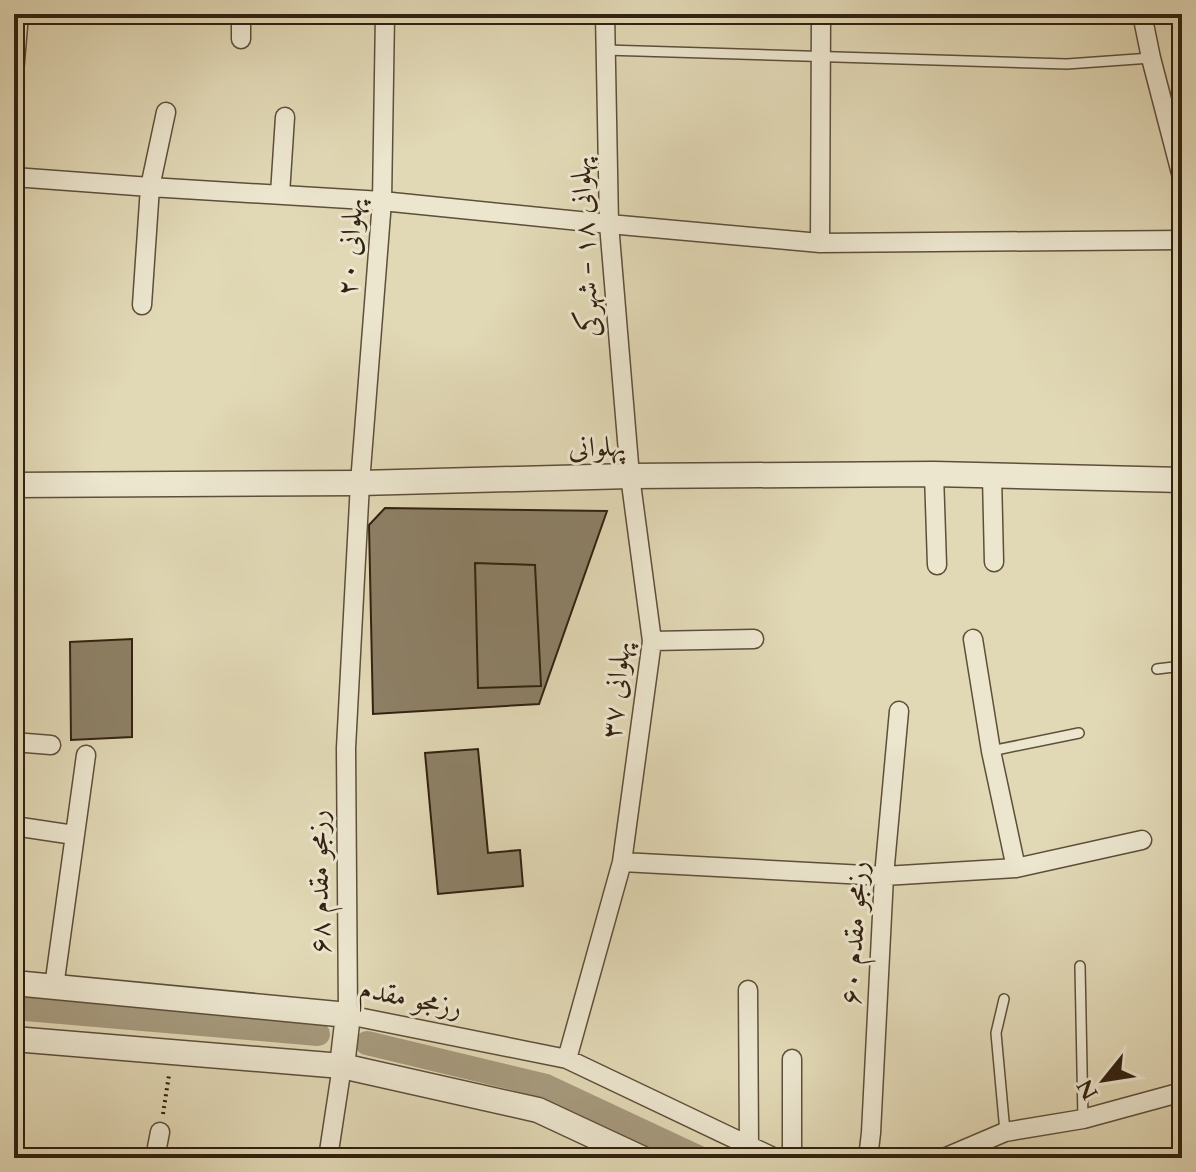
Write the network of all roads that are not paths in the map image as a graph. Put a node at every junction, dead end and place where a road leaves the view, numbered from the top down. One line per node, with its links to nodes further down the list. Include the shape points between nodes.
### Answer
1 (19, 14): 11 (street)
2 (241, 14): 7 (street)
3 (385, 14): 18 (street, پهلوانی ۲۰)
4 (605, 14): 8 (street, پهلوانی ۱۸ - شهرکی)
5 (821, 14): 9 (street)
6 (1142, 14): 10 (street)
7 (241, 39)
8 (605, 50): 9 (lane); 19 (street, پهلوانی ۱۸ - شهرکی)
9 (822, 57): 10 (lane, via 1067,64); 21 (street)
10 (1151, 58): 15 (street)
11 (14, 73)
12 (166, 112): 16 (street)
13 (285, 117): 17 (street)
14 (14, 177): 16 (street)
15 (1182, 177)
16 (150, 187): 17 (street); 22 (street)
17 (280, 194): 18 (street)
18 (382, 201): 19 (street); 27 (street, پهلوانی ۲۰)
19 (609, 224): 21 (street); 24 (street, پهلوانی ۱۸ - شهرکی)
20 (1182, 240): 21 (street)
21 (820, 243)
22 (142, 305)
23 (934, 474): 24 (street, پهلوانی); 25 (street, پهلوانی); 30 (street)
24 (630, 476): 27 (street, پهلوانی); 33 (street, پهلوانی ۳۷)
25 (992, 476): 26 (street, پهلوانی); 29 (street)
26 (1182, 480)
27 (360, 483): 28 (street, پهلوانی); 40 (street, پهلوانی ۲۰)
28 (14, 485)
29 (994, 562)
30 (937, 565)
31 (754, 639): 33 (street)
32 (973, 639): 41 (street)
33 (652, 641): 46 (street, پهلوانی ۳۷)
34 (1182, 666): 35 (lane)
35 (1157, 669)
36 (899, 711): 48 (street, رزمجو مقدم ۶۰)
37 (1079, 733): 41 (lane)
38 (14, 742): 39 (street)
39 (51, 745)
40 (346, 748): 54 (street, رزمجو مقدم ۶۸)
41 (991, 751): 47 (street)
42 (86, 755): 44 (street)
43 (14, 826): 44 (street)
44 (74, 835): 51 (street)
45 (1142, 840): 47 (street)
46 (622, 862): 48 (street); 56 (street, پهلوانی ۳۷)
47 (1016, 868): 48 (street)
48 (884, 876): 69 (street, رزمجو مقدم ۶۰)
49 (1080, 966): 60 (lane)
50 (14, 983): 51 (street, رزمجو مقدم)
51 (54, 987): 54 (street, رزمجو مقدم)
52 (748, 990): 63 (street)
53 (1004, 999): 62 (lane, via 996,1033)
54 (348, 1015): 56 (street, رزمجو مقدم); 58 (street)
55 (14, 1039): 58 (street)
56 (567, 1059): 63 (street, رزمجو مقدم)
57 (792, 1059): 68 (street)
58 (342, 1066): 65 (street); 66 (street, via 538,1110)
59 (1182, 1092): 60 (street)
60 (1083, 1119): 62 (street)
61 (160, 1132): 64 (street)
62 (1005, 1132): 70 (street)
63 (749, 1146): 67 (street, رزمجو مقدم)
64 (155, 1158)
65 (328, 1158)
66 (641, 1158)
67 (775, 1158)
68 (792, 1158)
69 (868, 1158)
70 (944, 1158)

